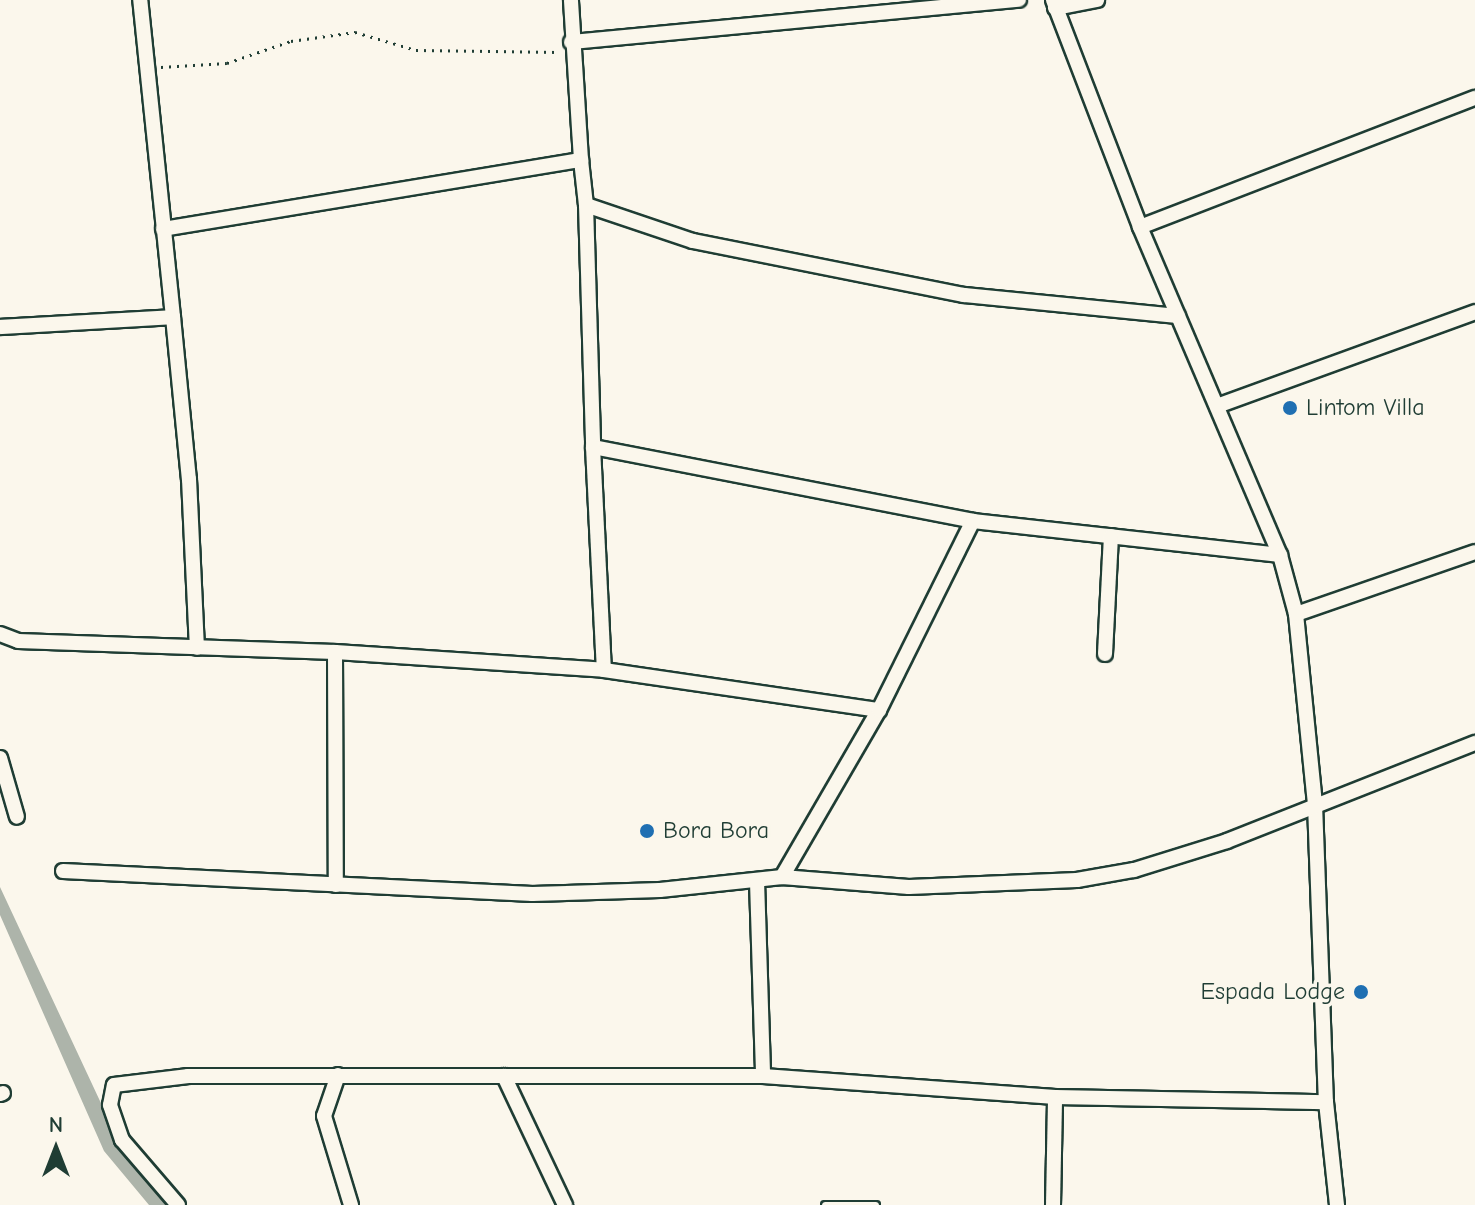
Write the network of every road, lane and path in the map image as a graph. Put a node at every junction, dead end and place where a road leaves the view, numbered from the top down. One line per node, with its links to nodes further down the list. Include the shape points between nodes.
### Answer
1 (140, 0): 7 (street)
2 (571, 0): 6 (street)
3 (1019, 0): 6 (street)
4 (1097, 0): 5 (street)
5 (1054, 4): 11 (street)
6 (572, 47): 7 (path, via 416,50 355,32 291,41 227,63); 9 (street)
7 (145, 69): 12 (street)
8 (1475, 98): 11 (street)
9 (581, 160): 10 (street); 12 (street)
10 (586, 205): 14 (street, via 693,241 830,271 964,295); 18 (street)
11 (1140, 227): 14 (street)
12 (163, 229): 15 (street)
13 (1475, 312): 17 (street)
14 (1178, 316): 17 (street)
15 (173, 317): 16 (street); 25 (street, via 189,479)
16 (0, 327)
17 (1217, 406): 22 (street)
18 (593, 447): 19 (street); 28 (street)
19 (973, 521): 20 (street); 29 (street)
20 (1111, 536): 22 (street); 27 (street)
21 (1475, 552): 23 (street)
22 (1280, 555): 23 (street)
23 (1296, 614): 32 (street)
24 (0, 634): 25 (street, via 18,641)
25 (197, 648): 26 (street)
26 (335, 652): 28 (street); 37 (street)
27 (1105, 654)
28 (604, 670): 29 (street)
29 (879, 710): 35 (street)
30 (1475, 743): 32 (street)
31 (0, 758): 33 (street)
32 (1315, 804): 35 (street, via 1227,841 1134,870 1077,880 909,887); 42 (street)
33 (17, 817)
34 (63, 871): 37 (street)
35 (782, 877): 36 (street)
36 (757, 881): 37 (street, via 532,894); 40 (street)
37 (336, 885)
38 (338, 1075): 39 (street); 43 (street, via 188,1076 114,1085 110,1105 122,1140); 44 (street, via 324,1116)
39 (504, 1076): 40 (street); 45 (street)
40 (763, 1076): 41 (street)
41 (1055, 1097): 42 (street); 48 (street)
42 (1326, 1102): 49 (street)
43 (178, 1205)
44 (351, 1205)
45 (565, 1205)
46 (825, 1205): 47 (lane)
47 (875, 1205)
48 (1053, 1205)
49 (1337, 1205)

